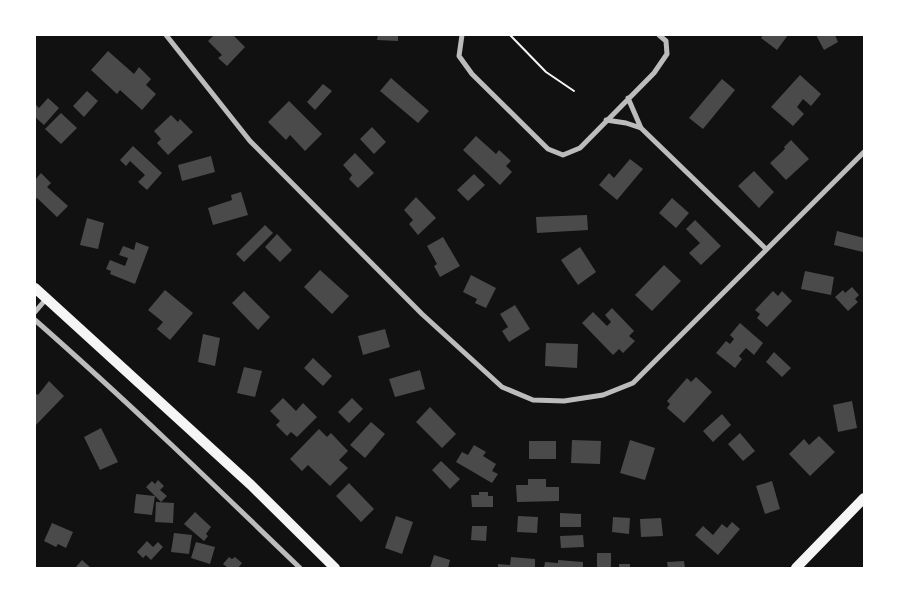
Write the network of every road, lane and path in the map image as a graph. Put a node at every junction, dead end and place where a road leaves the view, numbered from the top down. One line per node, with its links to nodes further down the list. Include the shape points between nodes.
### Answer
1 (166, 35): 10 (street, via 250,141 422,314 502,387 532,400 564,401 603,395 632,383)
2 (462, 35): 7 (street, via 458,56 548,149 563,156 580,148)
3 (510, 35): 5 (path, via 546,72)
4 (659, 35): 6 (street, via 666,41 667,54 654,73)
5 (574, 91)
6 (628, 98): 7 (street); 8 (street)
7 (606, 120): 8 (street)
8 (641, 128): 10 (street)
9 (864, 152): 10 (street)
10 (766, 249)
11 (35, 288): 12 (main road)
12 (46, 299): 13 (street); 17 (main road, via 251,485)
13 (35, 312)
14 (35, 320): 16 (street)
15 (864, 498): 18 (main road)
16 (300, 568)
17 (335, 568)
18 (796, 568)

